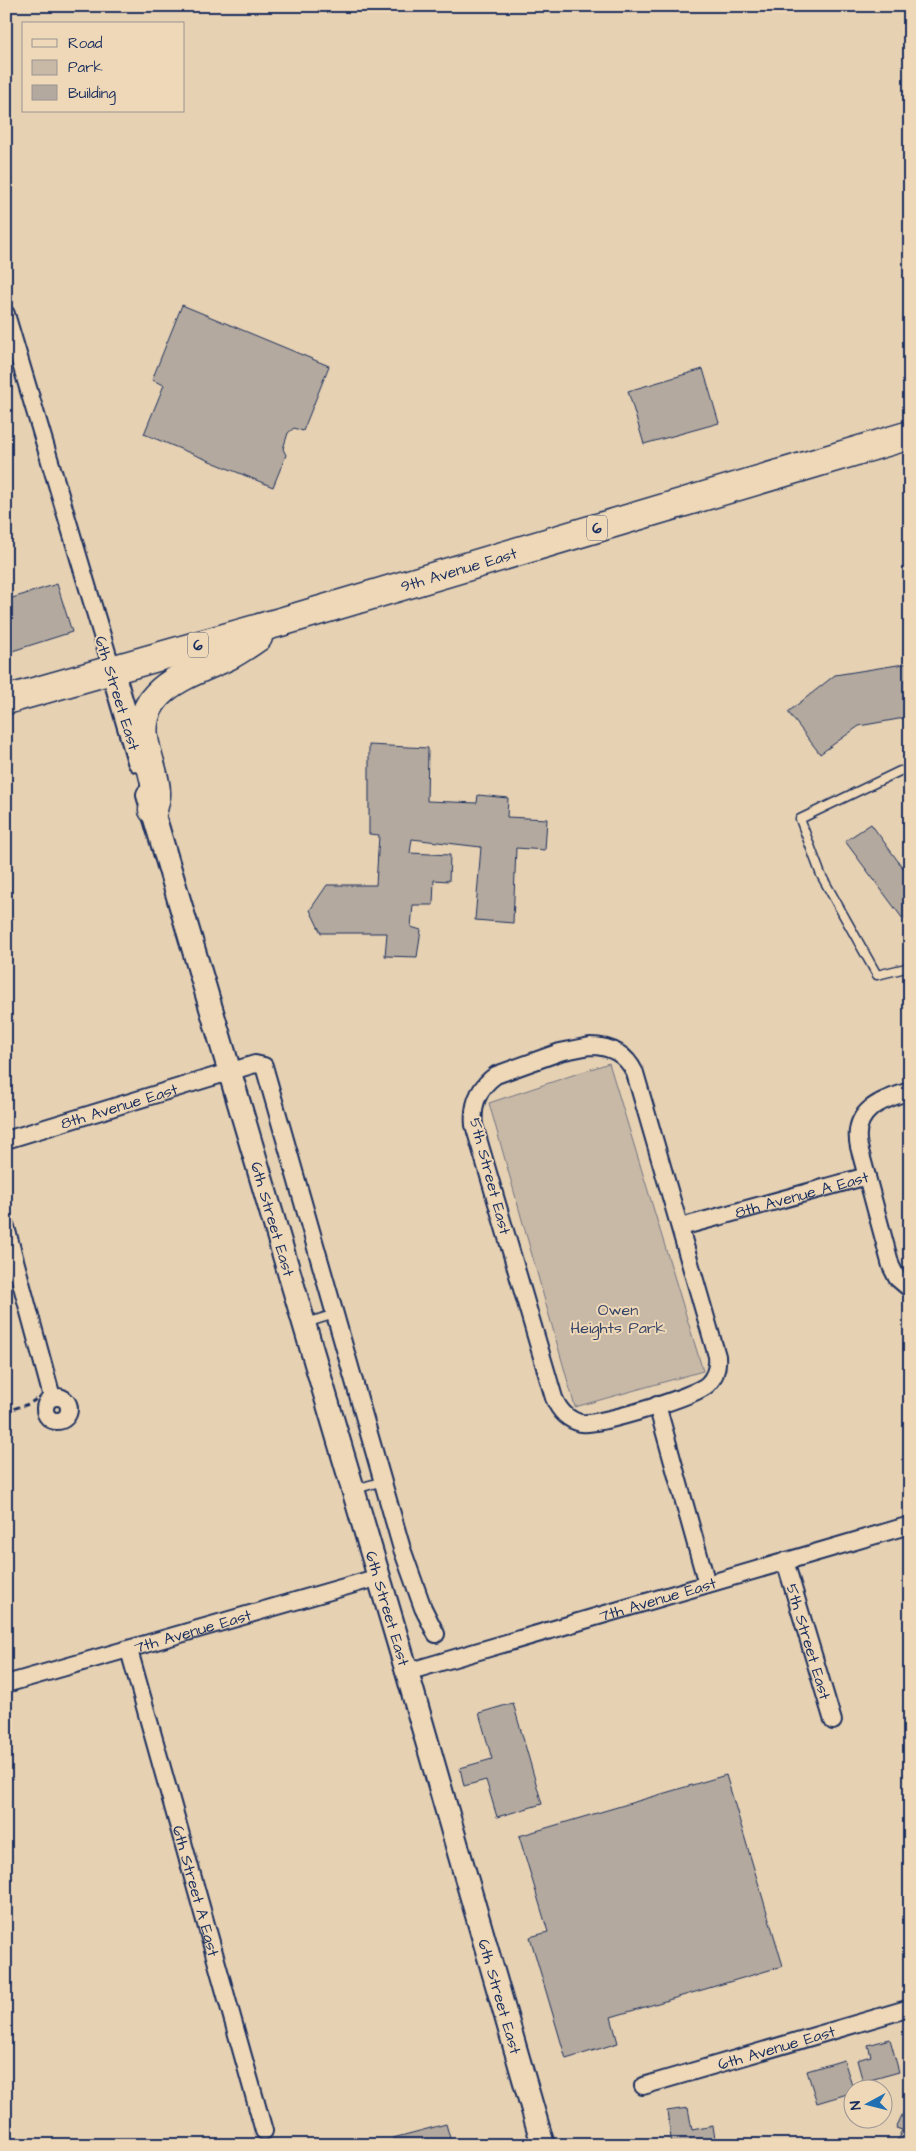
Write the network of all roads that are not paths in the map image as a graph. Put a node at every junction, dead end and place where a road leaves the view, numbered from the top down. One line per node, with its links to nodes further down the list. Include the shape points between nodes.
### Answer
1 (6, 314): 4 (street, 6th Street East)
2 (910, 435): 3 (highway, 9th Avenue East / 6)
3 (284, 620): 4 (highway, 9th Avenue East / 6); 7 (highway, via 229,656 170,682 154,700 146,715 144,736 156,794)
4 (112, 669): 5 (highway, 9th Avenue East / 6); 7 (main road, 6th Street East)
5 (6, 700)
6 (900, 771): 8 (lane, via 800,819 820,875 877,975)
7 (153, 810): 9 (main road, 6th Street East)
8 (910, 967)
9 (230, 1072): 11 (street, 8th Avenue East); 16 (street, 6th Street East, via 255,1064 264,1066); 17 (main road, 6th Street East)
10 (910, 1091): 12 (street, 8th Avenue A East, via 888,1098 863,1115 857,1141)
11 (6, 1140)
12 (867, 1176): 14 (street, 8th Avenue A East); 15 (street, via 891,1266 897,1278)
13 (6, 1227): 18 (street)
14 (681, 1227): 19 (street, 5th Street East, via 717,1364 712,1380 700,1390); 19 (street, 5th Street East, via 634,1073 618,1052 597,1046 560,1052 496,1074 482,1088 474,1106 474,1125 557,1404 569,1418 587,1423)
15 (910, 1289)
16 (335, 1314): 17 (lane); 20 (street, 6th Street East)
17 (304, 1323): 21 (main road, 6th Street East)
18 (47, 1396)
19 (657, 1405): 25 (street)
20 (383, 1481): 21 (lane); 26 (street, 6th Street East, via 412,1579)
21 (353, 1490): 24 (main road, 6th Street East)
22 (910, 1526): 23 (street, 7th Avenue East)
23 (785, 1561): 25 (street, 7th Avenue East); 30 (street, 5th Street East)
24 (379, 1577): 27 (street, 7th Avenue East); 28 (main road, 6th Street East)
25 (707, 1584): 28 (street, 7th Avenue East)
26 (436, 1634)
27 (129, 1650): 29 (street, 7th Avenue East); 33 (street, 6th Street A East)
28 (407, 1672): 34 (main road, 6th Street East)
29 (6, 1684)
30 (833, 1722)
31 (910, 2008): 32 (street, 6th Avenue East)
32 (643, 2086)
33 (264, 2131)
34 (543, 2145)

